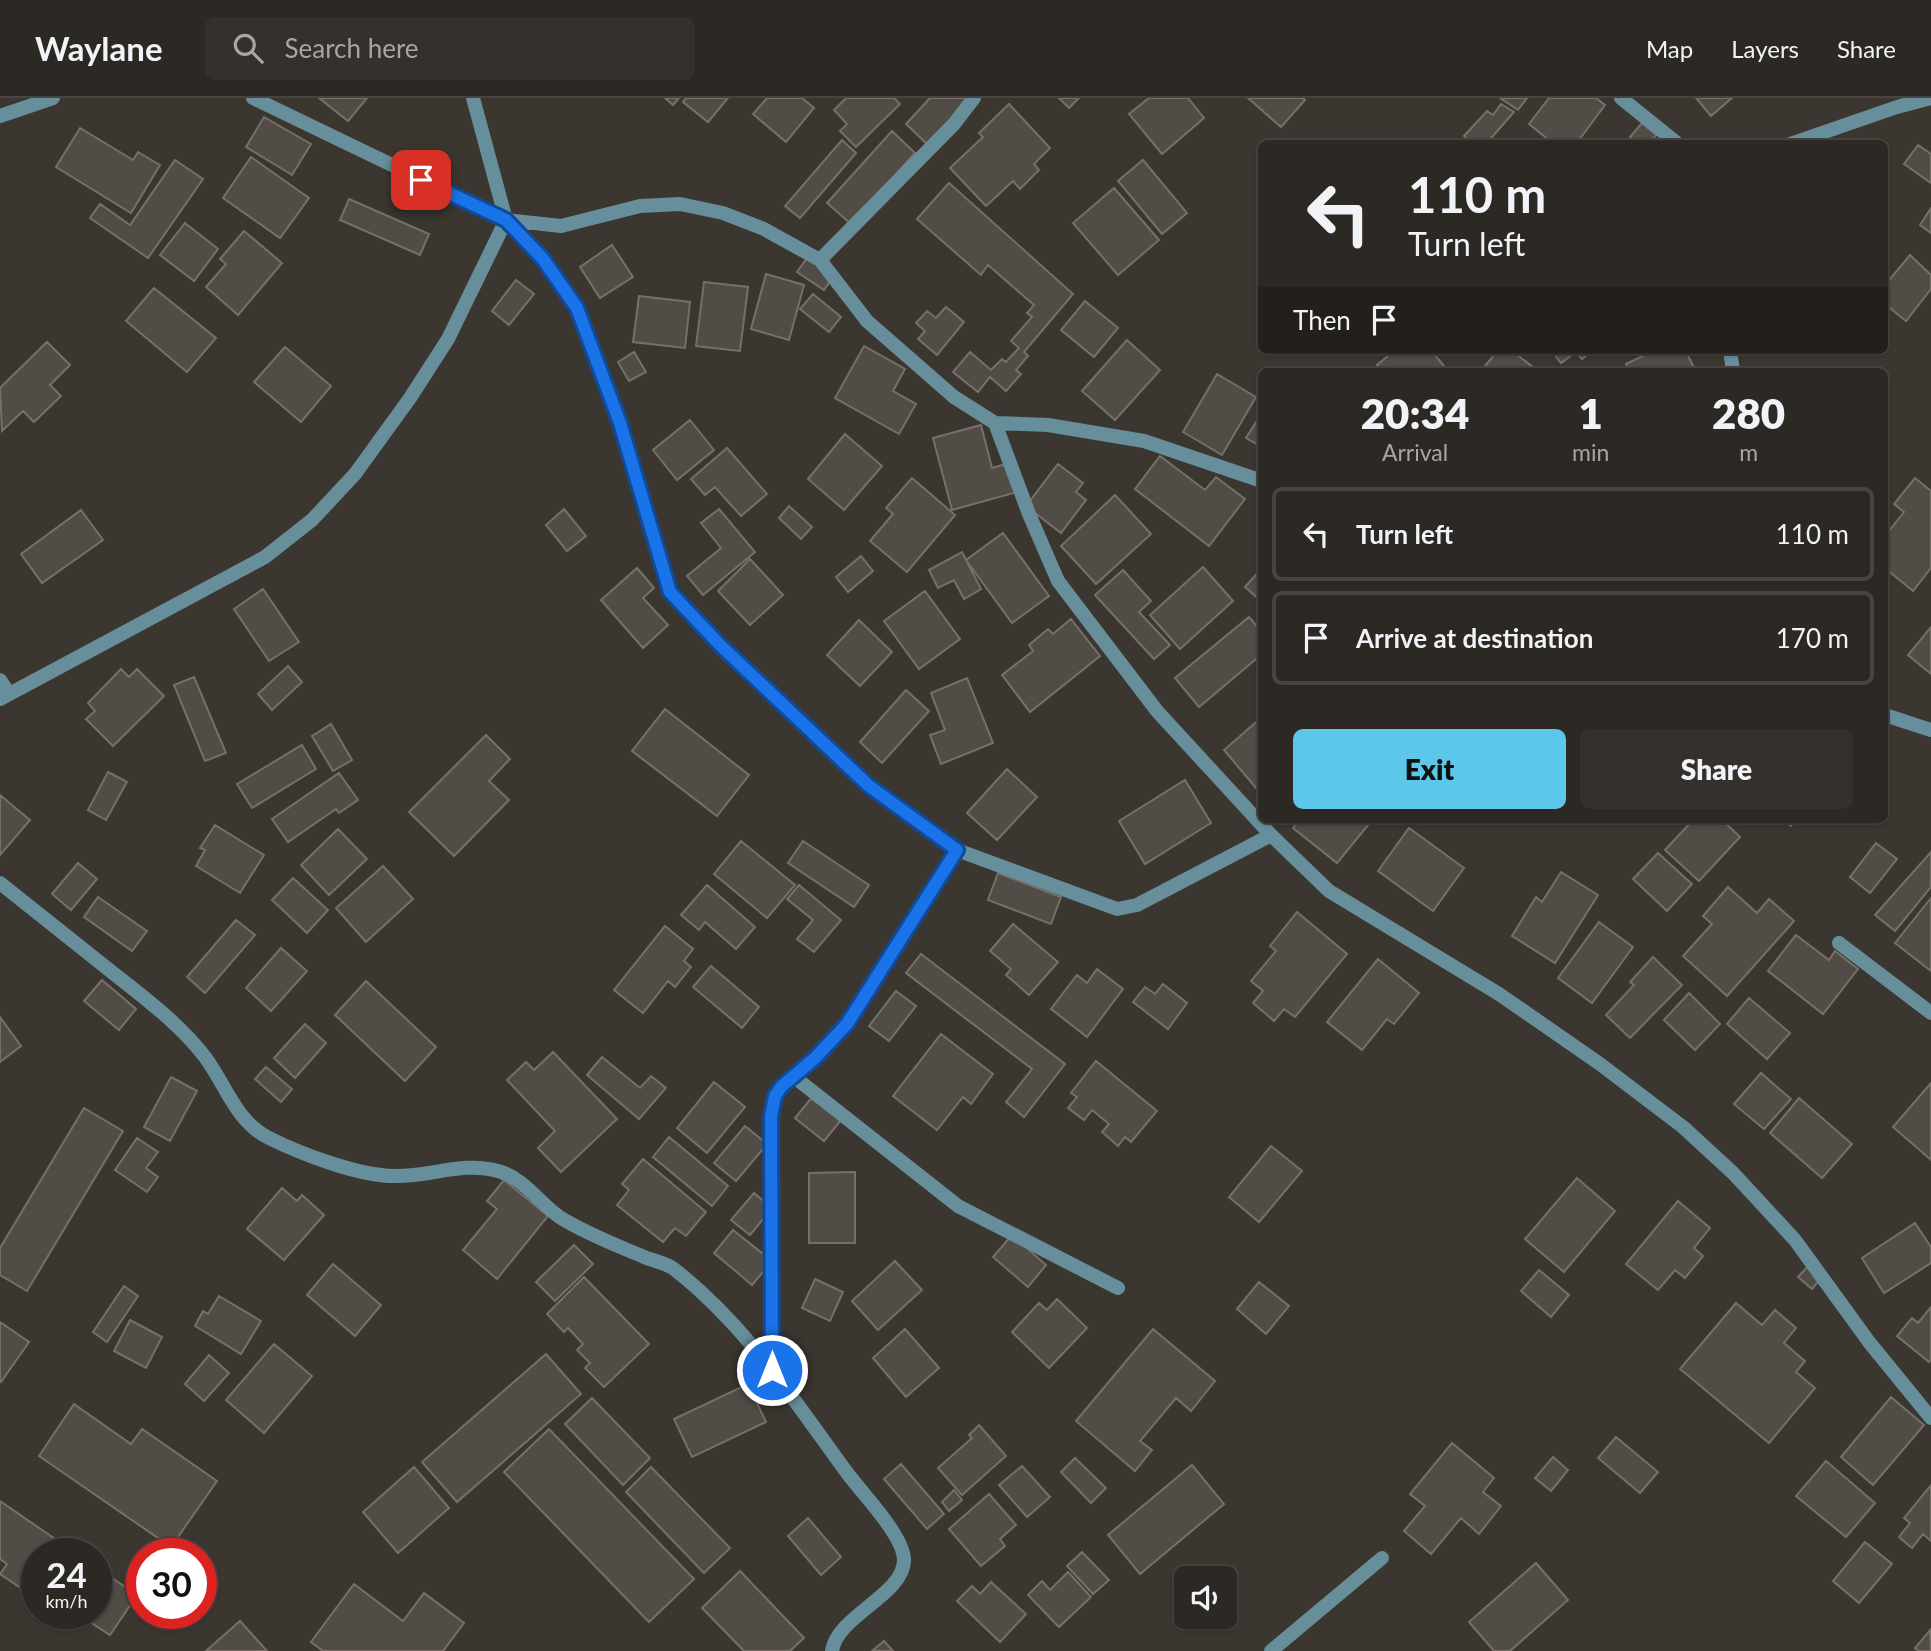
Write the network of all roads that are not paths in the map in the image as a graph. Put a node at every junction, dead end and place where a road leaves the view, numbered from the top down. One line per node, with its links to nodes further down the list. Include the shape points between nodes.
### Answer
1 (53, 98): 7 (street)
2 (253, 98): 10 (street)
3 (473, 98): 10 (street)
4 (974, 98): 11 (street)
5 (1621, 98): 8 (street)
6 (1931, 98): 9 (street)
7 (0, 116)
8 (1673, 140)
9 (1802, 140)
10 (506, 220): 11 (street, via 561,226 640,206 680,204 723,213 764,229); 14 (street, via 448,339 410,398 355,474 312,520 265,557); 20 (street, via 543,259 577,308 620,423 670,592 869,786)
11 (820, 260): 12 (street, via 867,321 954,397)
12 (995, 423): 13 (street, via 1048,425 1144,441); 17 (street, via 1058,581 1157,711)
13 (1258, 480)
14 (3, 690)
15 (1888, 716): 16 (street)
16 (1931, 730)
17 (1258, 821)
18 (1260, 823): 19 (street)
19 (1271, 835): 20 (street, via 1137,905 1116,909); 27 (street, via 1329,891 1499,994 1683,1127 1795,1240)
20 (957, 850): 24 (street, via 847,1024)
21 (0, 883): 26 (street, via 185,1034 218,1076 233,1106 262,1134 342,1165 391,1176 453,1168 500,1171 585,1232 671,1266 745,1337)
22 (1839, 943): 23 (street)
23 (1931, 1013)
24 (793, 1076): 25 (street, via 958,1206); 26 (street, via 775,1096 771,1116)
25 (1118, 1287)
26 (772, 1370): 29 (street, via 872,1503 904,1557 903,1569 894,1581 838,1635)
27 (1931, 1418)
28 (1382, 1558): 30 (street)
29 (832, 1651)
30 (1271, 1651)

